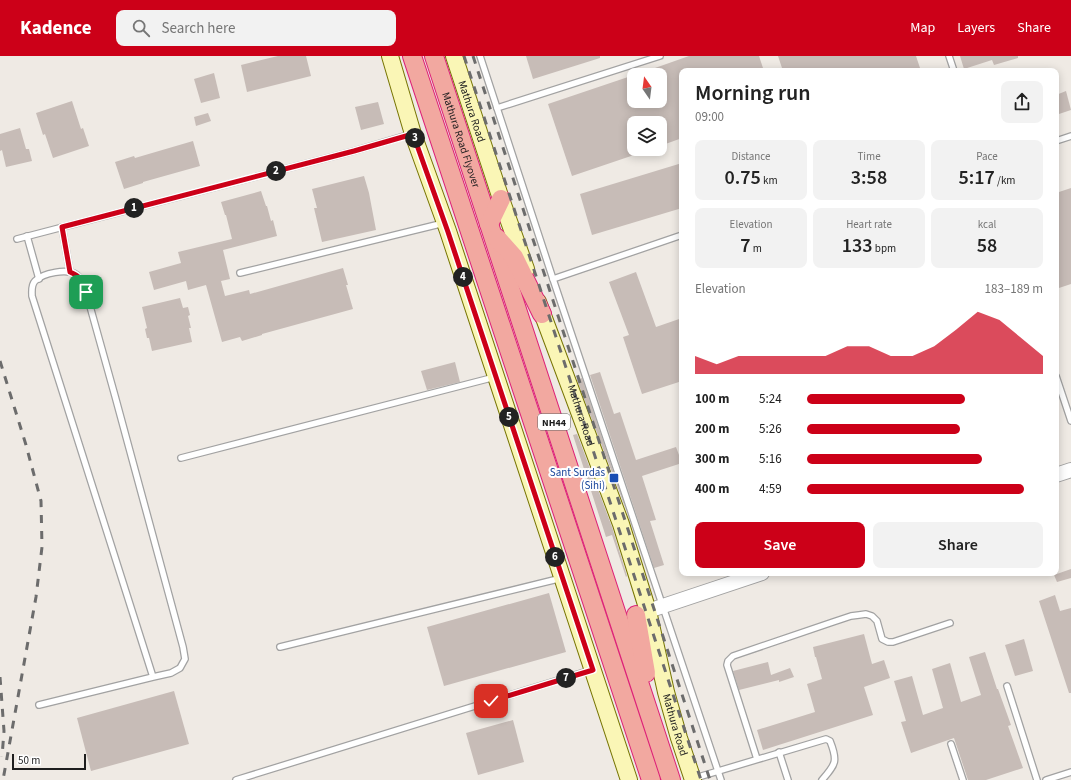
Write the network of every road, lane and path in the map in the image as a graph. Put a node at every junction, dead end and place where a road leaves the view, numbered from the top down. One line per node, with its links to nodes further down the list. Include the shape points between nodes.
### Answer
1 (390, 56): 10 (main road)
2 (412, 56): 48 (highway, NH44)
3 (434, 56): 16 (highway, Mathura Road Flyover / NH44)
4 (454, 56): 13 (main road, Mathura Road)
5 (480, 56): 9 (lane)
6 (660, 56): 9 (lane)
7 (949, 56): 8 (lane)
8 (953, 68)
9 (497, 108): 23 (lane)
10 (413, 134): 14 (main road); 15 (lane)
11 (1071, 136): 12 (lane)
12 (1059, 140)
13 (501, 199): 16 (highway); 24 (main road, Mathura Road)
14 (444, 223): 21 (lane); 25 (main road)
15 (62, 227): 17 (lane); 20 (lane)
16 (490, 227): 24 (highway, via 514,257); 33 (highway, Mathura Road / NH44)
17 (27, 236): 19 (lane); 22 (lane)
18 (679, 236): 23 (lane)
19 (17, 239)
20 (70, 272): 22 (lane, via 62,271); 37 (lane, via 81,280 86,292 183,646 185,659 180,668)
21 (240, 273)
22 (39, 278): 37 (lane, via 34,282 32,296)
23 (553, 279): 33 (lane)
24 (542, 314): 33 (main road, Mathura Road, via 621,524)
25 (495, 377): 28 (lane); 32 (main road)
26 (1059, 385): 27 (lane)
27 (1071, 421)
28 (181, 458)
29 (1071, 470): 30 (street)
30 (1059, 474)
31 (753, 576): 33 (street)
32 (562, 578): 35 (lane); 36 (main road)
33 (642, 613): 43 (lane); 45 (main road, Mathura Road); 49 (highway, Mathura Road, via 658,739)
34 (950, 623): 42 (lane, via 888,642 882,639 877,621 872,616 850,616 733,656 727,665)
35 (280, 647)
36 (593, 670): 46 (lane); 47 (main road)
37 (153, 677): 39 (lane)
38 (1007, 686): 54 (lane)
39 (39, 705)
40 (950, 744): 53 (lane)
41 (779, 752): 42 (lane); 51 (lane); 52 (lane, via 824,739 830,741 835,761)
42 (757, 759): 43 (lane)
43 (718, 772): 45 (lane); 50 (lane)
44 (1071, 772): 55 (lane)
45 (692, 779)
46 (236, 780)
47 (629, 780)
48 (651, 780)
49 (671, 780)
50 (721, 780)
51 (788, 780)
52 (822, 780)
53 (963, 780)
54 (1037, 780)
55 (1046, 780)

